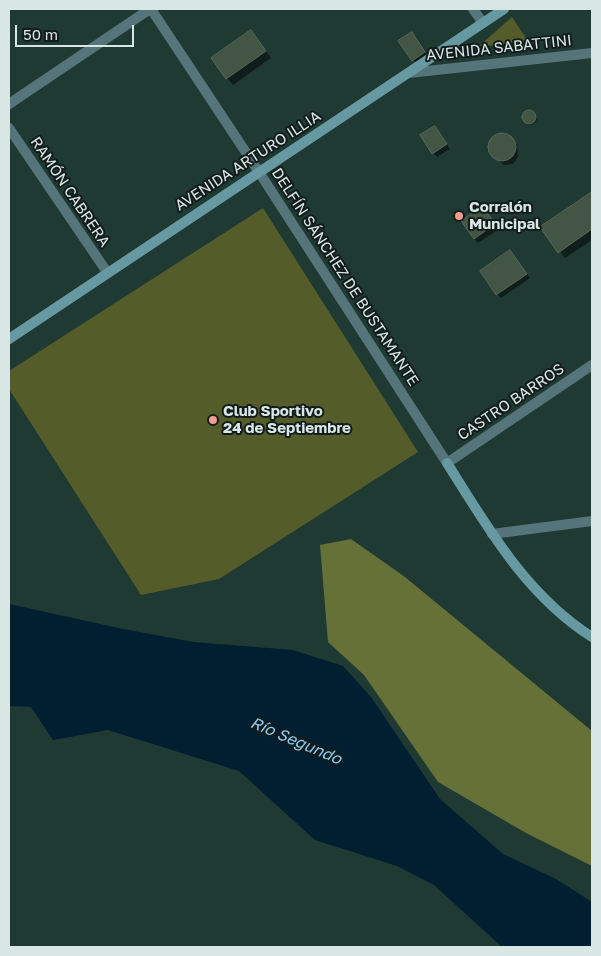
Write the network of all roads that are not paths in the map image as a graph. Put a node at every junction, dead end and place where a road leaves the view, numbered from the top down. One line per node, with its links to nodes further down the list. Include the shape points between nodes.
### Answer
1 (151, 9): 7 (street); 9 (street, DELFÍN SÁNCHEZ DE BUSTAMANTE)
2 (473, 9): 4 (street)
3 (504, 9): 4 (main road, AVENIDA ARTURO ILLIA)
4 (483, 23): 6 (main road, AVENIDA ARTURO ILLIA)
5 (592, 53): 6 (street, AVENIDA SABATTINI)
6 (409, 73): 9 (main road, AVENIDA ARTURO ILLIA)
7 (9, 104)
8 (9, 128): 10 (street, RAMÓN CABRERA)
9 (259, 172): 10 (main road, AVENIDA ARTURO ILLIA); 13 (street, DELFÍN SÁNCHEZ DE BUSTAMANTE)
10 (107, 272): 11 (main road, AVENIDA ARTURO ILLIA)
11 (9, 339)
12 (592, 365): 13 (street, CASTRO BARROS)
13 (447, 463): 15 (main road)
14 (592, 520): 15 (street)
15 (492, 534): 16 (main road, via 542,598 568,622)
16 (592, 637)

